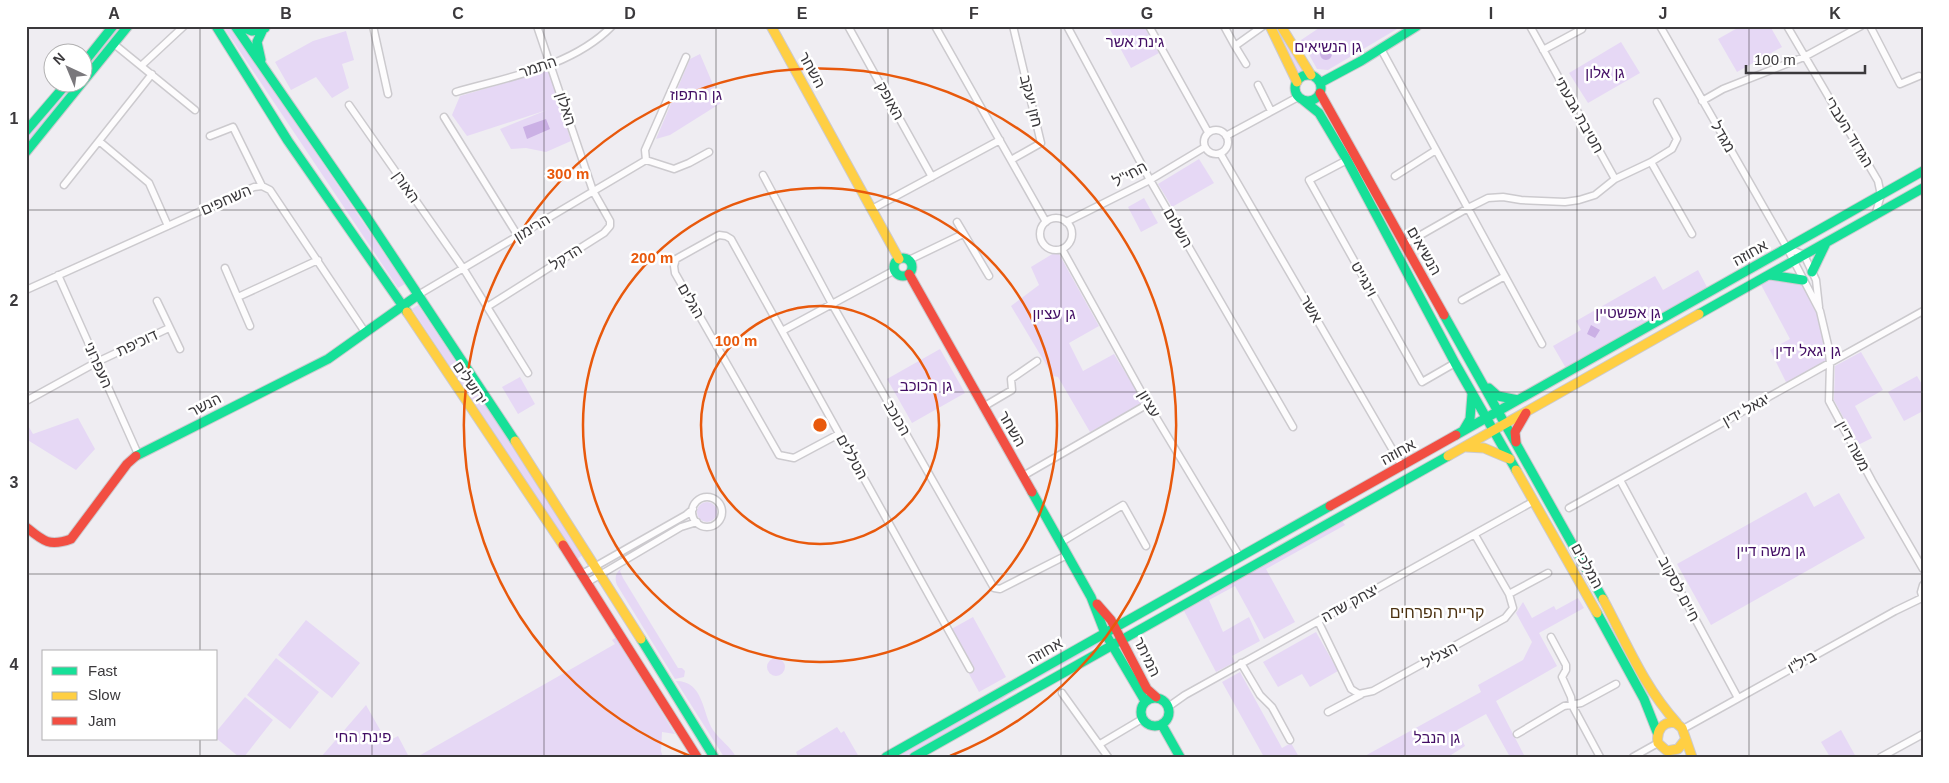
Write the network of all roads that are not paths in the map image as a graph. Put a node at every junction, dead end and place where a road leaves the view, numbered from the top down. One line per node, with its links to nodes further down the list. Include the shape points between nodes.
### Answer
1 (113, 26): 32 (main road)
2 (128, 26): 28 (main road)
3 (184, 26): 38 (street)
4 (216, 26): 117 (main road, ירושלים, via 288,141)
5 (235, 26): 36 (main road, ירושלים)
6 (240, 26): 26 (main road, via 249,31)
7 (373, 26): 48 (street)
8 (537, 26): 37 (street, האלון)
9 (612, 26): 37 (street, התמר, via 586,47)
10 (771, 26): 83 (main road, השחר)
11 (848, 26): 74 (street, האופק)
12 (935, 26): 60 (street)
13 (1013, 26): 68 (street, חזן יעקב, via 1041,143)
14 (1067, 26): 76 (street, השלום)
15 (1149, 26): 57 (street)
16 (1224, 26): 29 (street)
17 (1263, 26): 29 (street)
18 (1270, 26): 42 (main road)
19 (1281, 26): 40 (main road)
20 (1417, 26): 30 (main road)
21 (1530, 26): 31 (street, חטיבת גבעתי)
22 (1660, 26): 50 (street, מגדל)
23 (1787, 26): 34 (street, הגדוד העברי)
24 (1861, 26): 34 (street)
25 (1870, 26): 41 (street, via 1900,84)
26 (265, 28): 36 (main road, via 257,42)
27 (1582, 29): 31 (street)
28 (114, 44): 38 (street); 64 (main road)
29 (1235, 46): 35 (street)
30 (1381, 49): 43 (main road); 63 (street)
31 (1543, 50): 75 (street, חטיבת גבעתי)
32 (92, 52)
33 (686, 57): 67 (street, via 645,150)
34 (1804, 57): 50 (street); 81 (street, הגדוד העברי, via 1878,181)
35 (1246, 64)
36 (262, 65): 112 (main road, ירושלים)
37 (551, 65): 46 (street, התמר); 80 (street, האלון)
38 (141, 66): 39 (street)
39 (152, 74): 53 (street); 61 (street)
40 (1311, 75): 42 (main road, via 1305,75); 43 (main road)
41 (1919, 76)
42 (1297, 82): 49 (main road, via 1295,87)
43 (1320, 83): 47 (main road)
44 (1258, 86): 54 (street)
45 (59, 92): 56 (main road)
46 (456, 92)
47 (1320, 93): 49 (main road, via 1314,100); 93 (main road, הנשיאים)
48 (388, 94)
49 (1301, 99): 54 (street); 69 (main road, הנשיאים, via 1319,113)
50 (1702, 100): 95 (street, מגדל)
51 (1657, 102): 70 (street, via 1677,139 1672,149)
52 (349, 106): 102 (street, האורן)
53 (195, 110)
54 (1271, 111): 59 (street)
55 (444, 117): 91 (street)
56 (26, 131)
57 (1208, 132): 59 (street, via 1220,130); 62 (street, via 1204,138)
58 (210, 136): 78 (street, via 233,127)
59 (1226, 136): 66 (street, via 1228,144)
60 (1000, 140): 68 (street); 74 (street)
61 (99, 141): 77 (street); 88 (street, via 149,183)
62 (1205, 147): 66 (street, via 1211,153); 76 (street, החי"ל)
63 (1436, 150): 73 (street); 82 (street)
64 (26, 152)
65 (710, 152): 67 (street, via 674,169)
66 (1220, 153): 150 (street, אשר)
67 (646, 160): 80 (street, הרימון)
68 (1011, 160): 86 (street)
69 (1347, 160): 129 (main road, הנשיאים); 129 (street, וינגייט, via 1309,180 1422,382)
70 (1651, 162): 75 (street); 90 (street)
71 (1923, 172): 81 (main road, אחוזה)
72 (764, 175): 116 (street, הכוכב)
73 (1395, 176)
74 (932, 177): 83 (street)
75 (1615, 179): 82 (street, via 1595,195 1579,200 1551,202 1488,198)
76 (1150, 180): 87 (street, החי"ל); 142 (street, השלום)
77 (64, 185)
78 (262, 186): 88 (street, השחפים); 98 (street, השחפים, via 270,190)
79 (1923, 188): 84 (main road, אחוזה)
80 (593, 192): 91 (street, הרימון); 118 (street, הדקל, via 610,220 610,226 604,233)
81 (1881, 195): 84 (street); 95 (main road, אחוזה)
82 (1468, 208): 93 (street); 109 (street)
83 (872, 209): 97 (main road, השחר)
84 (1874, 216): 92 (main road, אחוזה)
85 (957, 222): 89 (street)
86 (1046, 222): 87 (street, via 1056,218); 94 (street, via 1040,231 1041,240 1054,250)
87 (1066, 222): 94 (street, via 1071,236)
88 (168, 226): 107 (street, השחפים)
89 (963, 234): 99 (street); 108 (street)
90 (1692, 234)
91 (518, 236): 102 (street, הרימון)
92 (1827, 242): 96 (main road, אחוזה); 104 (main road)
93 (1405, 244): 132 (main road, הנשיאים)
94 (1062, 248): 136 (street, עציון)
95 (1787, 248): 96 (street); 100 (street, משה דיין); 134 (main road, אחוזה)
96 (1804, 255): 100 (main road, אחוזה); 104 (street, משה דיין)
97 (899, 259): 99 (main road); 103 (main road)
98 (318, 260): 113 (street); 124 (street, השחפים)
99 (909, 260): 105 (main road, via 913,266)
100 (1793, 262): 106 (main road, אחוזה); 110 (street, משה דיין)
101 (225, 268): 113 (street)
102 (464, 268): 112 (street, הרימון); 118 (street, האורן)
103 (894, 270): 105 (main road, via 901,276); 116 (street)
104 (1812, 272): 119 (street, משה דיין)
105 (909, 274): 137 (main road, השחר)
106 (1770, 275): 110 (main road); 139 (main road, אחוזה)
107 (58, 276): 111 (street, השחפים); 128 (street, העפרוני)
108 (989, 276)
109 (1505, 276): 114 (street); 125 (street)
110 (1803, 280): 119 (street, משה דיין)
111 (26, 290)
112 (418, 295): 117 (main road, הנשר); 163 (main road, ירושלים)
113 (238, 297): 121 (street)
114 (1462, 300)
115 (157, 301): 122 (street, דוכיפת)
116 (832, 304): 123 (street); 161 (street, הכוכב, via 994,588 1000,589)
117 (403, 306): 124 (main road, הנשר); 166 (main road, ירושלים)
118 (487, 306): 131 (street, האורן)
119 (1820, 311): 130 (street, משה דיין)
120 (1923, 311): 130 (street, יגאל ידין)
121 (250, 326)
122 (169, 328): 126 (street, דוכיפת); 128 (street, דוכיפת)
123 (782, 331): 145 (street, הטללים); 145 (street, הגלים, via 731,239 719,235 676,260 675,273 778,455 794,458)
124 (365, 332): 148 (main road, הנשר, via 328,358)
125 (1542, 344)
126 (180, 349)
127 (1037, 361): 137 (street, via 1011,379 1012,390)
128 (96, 362): 135 (street, דוכיפת); 148 (street, העפרוני)
129 (1455, 363): 133 (main road, הנשיאים)
130 (1830, 363): 152 (street, יגאל ידין); 164 (street, משה דיין, via 1830,401)
131 (528, 373)
132 (1484, 385): 134 (main road, via 1498,396); 138 (main road, הנשיאים)
133 (1472, 393): 140 (main road, הנשיאים); 144 (main road, via 1470,419)
134 (1518, 400): 138 (main road, אחוזה)
135 (26, 401)
136 (1148, 404): 151 (street); 162 (street, עציון)
137 (983, 407): 151 (main road, השחר)
138 (1499, 411): 140 (main road, אחוזה); 141 (main road, הנשיאים)
139 (1528, 411): 141 (main road, אחוזה); 146 (main road, via 1515,432)
140 (1486, 418): 143 (main road, המלכים); 144 (main road, אחוזה)
141 (1506, 423): 143 (main road, אחוזה); 146 (main road, המלכים)
142 (1293, 427)
143 (1493, 430): 147 (main road, אחוזה); 149 (main road, המלכים)
144 (1464, 431): 150 (main road, אחוזה)
145 (839, 434): 180 (street, הטללים)
146 (1516, 444): 192 (main road, המלכים, via 1654,695)
147 (1464, 447): 149 (main road, via 1484,448); 177 (main road, אחוזה)
148 (138, 454): 157 (main road, הנשר, via 71,539 59,545 46,543)
149 (1510, 459): 153 (main road, המלכים)
150 (1402, 466): 162 (main road, אחוזה)
151 (1023, 476): 159 (main road, השחר)
152 (1620, 480): 154 (street, יגאל ידין); 185 (street, חיים לסקוב)
153 (1534, 501): 158 (street, יצחק שדה); 193 (main road, המלכים, via 1644,699)
154 (1569, 508)
155 (693, 509): 156 (street); 156 (street, via 698,501 707,497 717,500 722,508 714,525 705,526); 163 (street)
156 (697, 522): 167 (street, via 681,527)
157 (26, 527)
158 (1474, 535): 170 (street); 173 (street, יצחק שדה)
159 (1060, 542): 160 (street, via 1124,505); 161 (main road, השחר)
160 (1146, 546)
161 (1067, 555): 171 (main road, השחר)
162 (1240, 557): 174 (main road, אחוזה)
163 (596, 566): 166 (street); 167 (main road, ירושלים)
164 (1923, 569)
165 (1548, 573): 170 (street)
166 (582, 574): 168 (main road, ירושלים)
167 (601, 574): 168 (street); 202 (main road, ירושלים)
168 (588, 582): 201 (main road, ירושלים)
169 (1923, 585): 172 (street)
170 (1509, 594): 183 (street, הצליל, via 1512,608 1505,618)
171 (1091, 597): 174 (main road, השחר); 175 (main road, השחר)
172 (1922, 598): 185 (street, ביל"ו)
173 (1318, 621): 179 (street, יצחק שדה); 183 (street, via 1352,689)
174 (1115, 627): 175 (main road, אחוזה); 177 (main road, המיתר)
175 (1105, 633): 178 (main road, המיתר); 203 (main road, אחוזה)
176 (1551, 637): 187 (street, via 1566,665 1562,677)
177 (1122, 639): 178 (main road, אחוזה); 184 (main road, המיתר, via 1147,689)
178 (1112, 645): 186 (main road, המיתר); 204 (main road, אחוזה)
179 (1240, 663): 188 (street, יצחק שדה); 196 (street, via 1260,695 1272,707)
180 (970, 669)
181 (1616, 684): 187 (street)
182 (1062, 693): 199 (street)
183 (1362, 694): 189 (street, הצליל)
184 (1156, 698): 186 (main road); 188 (main road)
185 (1738, 698): 192 (street, ביל"ו)
186 (1145, 701): 190 (main road, via 1140,710)
187 (1572, 705): 194 (street, via 1564,706); 207 (street)
188 (1168, 706): 191 (main road, via 1169,715)
189 (1328, 712)
190 (1142, 719): 191 (main road, via 1151,726); 199 (street)
191 (1162, 725): 206 (main road)
192 (1680, 726): 193 (main road, via 1667,722); 197 (main road)
193 (1657, 732): 198 (main road)
194 (1517, 734)
195 (1923, 734): 210 (street)
196 (1290, 740)
197 (1685, 740): 200 (main road); 209 (main road)
198 (1658, 743): 200 (main road); 208 (street)
199 (1100, 744): 205 (street)
200 (1670, 754)
201 (697, 757)
202 (714, 757)
203 (886, 757)
204 (914, 757)
205 (1108, 757)
206 (1180, 757)
207 (1600, 757)
208 (1633, 757)
209 (1692, 757)
210 (1881, 757)

